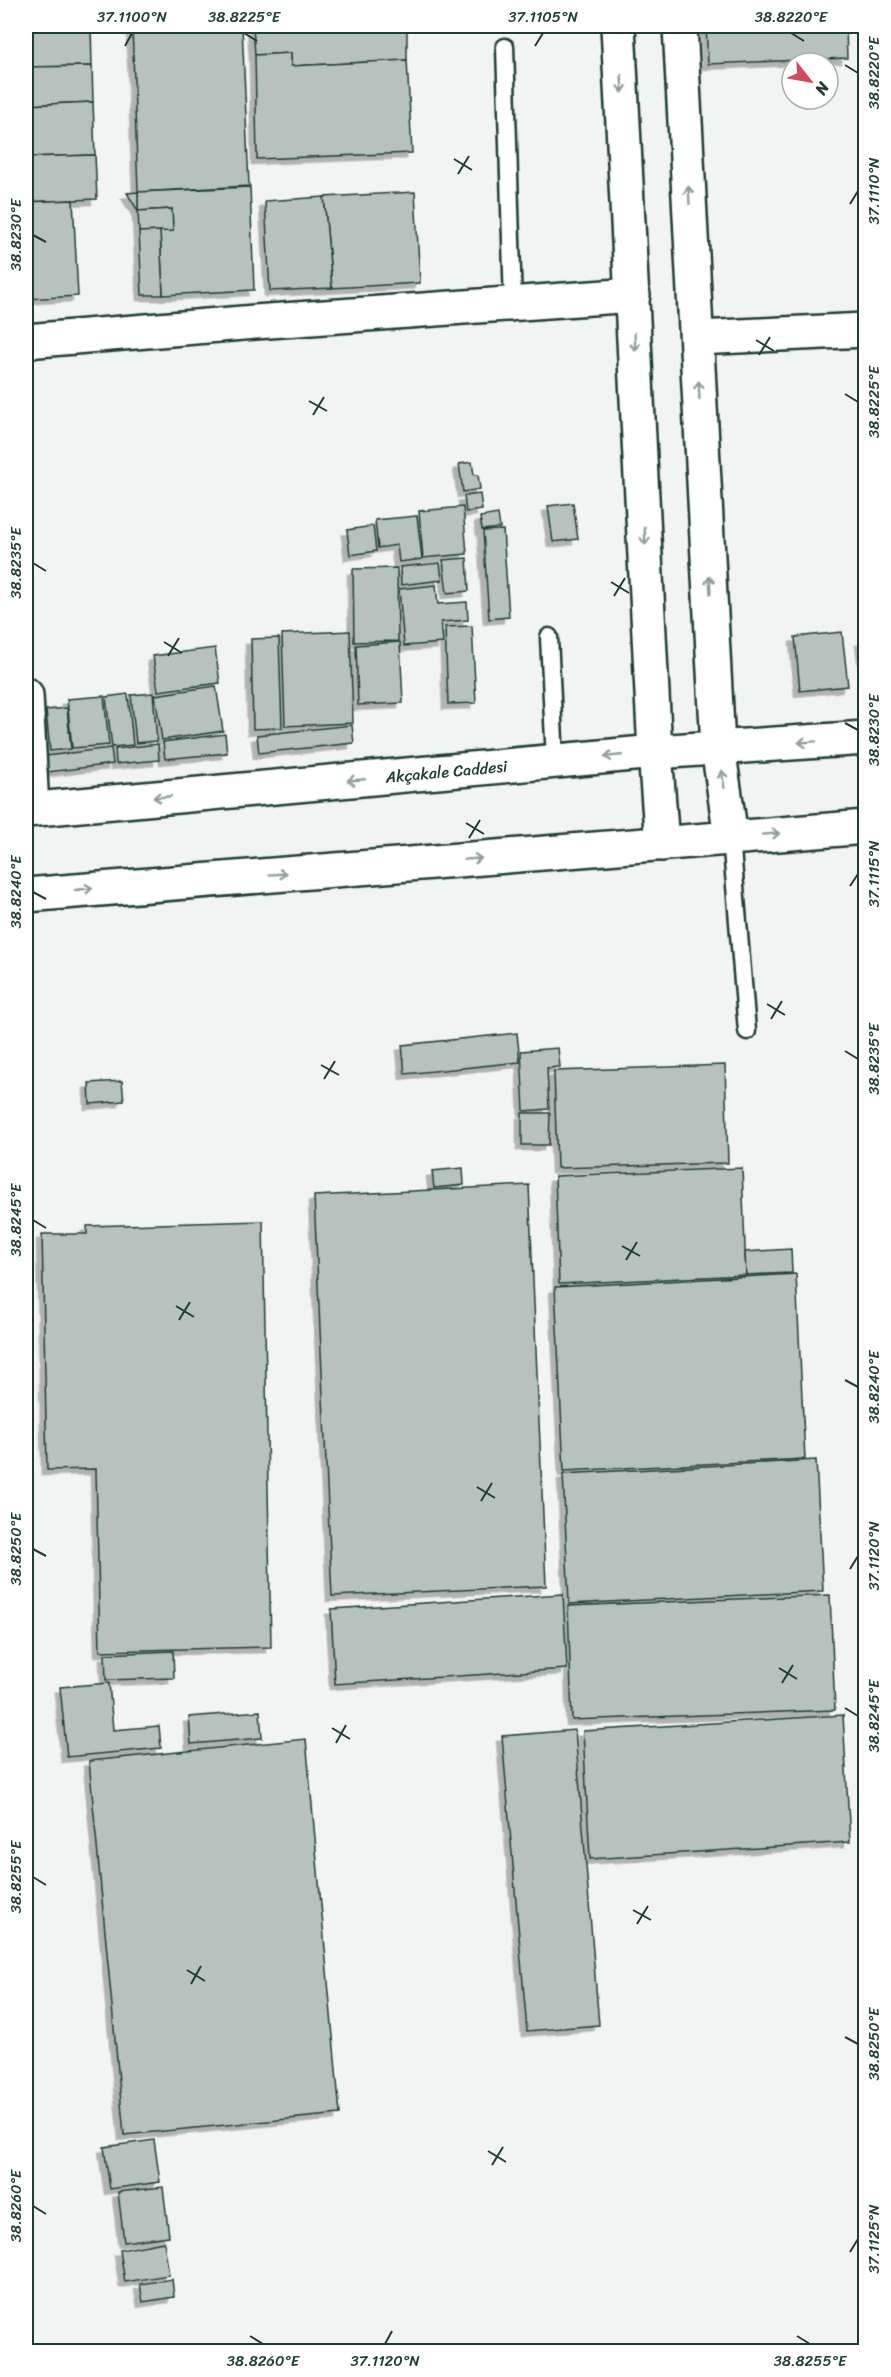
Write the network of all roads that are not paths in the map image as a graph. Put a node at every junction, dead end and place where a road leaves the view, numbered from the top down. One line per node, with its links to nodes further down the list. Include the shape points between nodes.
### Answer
1 (618, 26): 4 (main road, one-way to 4)
2 (680, 26): 7 (main road, one-way to 2)
3 (505, 47): 5 (lane)
4 (633, 295): 5 (main road); 13 (main road, one-way to 13)
5 (513, 304): 8 (main road)
6 (866, 330): 7 (main road)
7 (697, 338): 12 (main road, one-way to 7)
8 (26, 341)
9 (549, 637): 14 (lane)
10 (26, 695): 15 (main road)
11 (866, 738): 12 (main road, Akçakale Caddesi, one-way to 12)
12 (718, 747): 13 (main road, Akçakale Caddesi); 17 (main road, one-way to 12)
13 (655, 752): 14 (main road, Akçakale Caddesi, one-way to 14); 18 (main road)
14 (555, 761): 15 (main road, Akçakale Caddesi, one-way to 15)
15 (29, 810)
16 (866, 827): 17 (main road, one-way to 16)
17 (732, 837): 18 (main road); 20 (lane)
18 (662, 844): 19 (main road, one-way to 18)
19 (26, 895)
20 (747, 1031)

